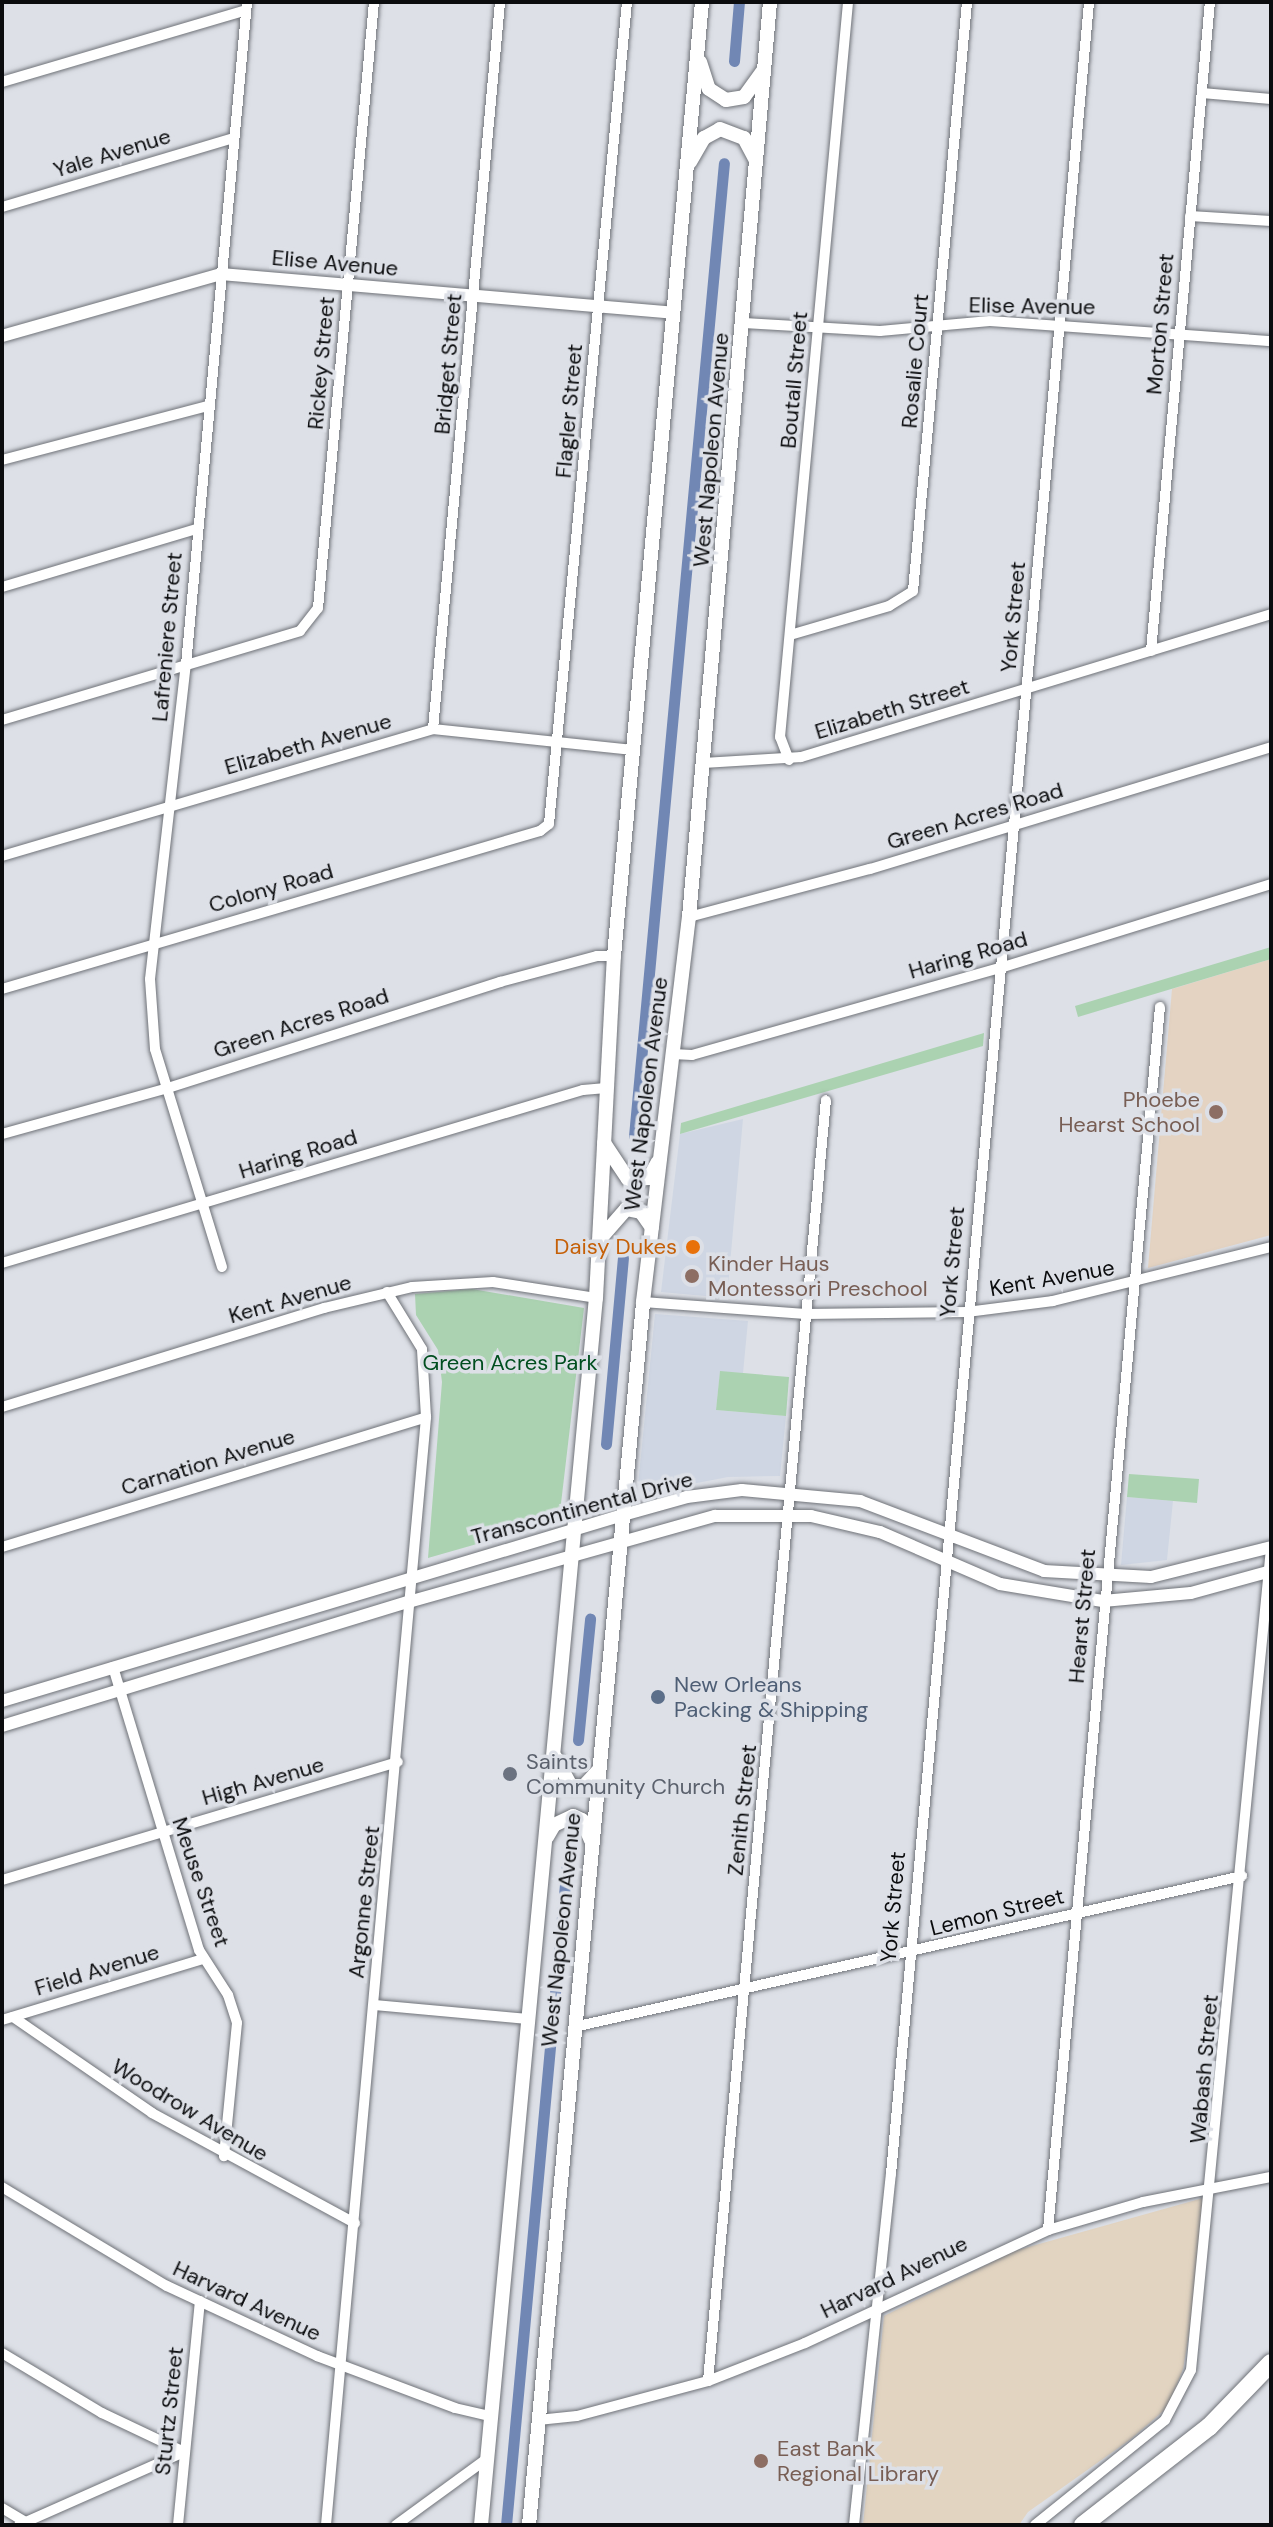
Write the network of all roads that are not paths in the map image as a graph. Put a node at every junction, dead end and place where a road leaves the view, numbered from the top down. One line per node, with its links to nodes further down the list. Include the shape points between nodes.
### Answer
1 (374, 2): 23 (street, Rickey Street)
2 (500, 2): 24 (street, Bridget Street)
3 (627, 2): 25 (street, Flagler Street)
4 (702, 2): 11 (main road, West Napoleon Avenue)
5 (770, 2): 12 (main road, West Napoleon Avenue)
6 (848, 2): 30 (street, Boutall Street)
7 (967, 2): 29 (street, Rosalie Court)
8 (1089, 2): 28 (street, York Street)
9 (1210, 2): 14 (street, Morton Street)
10 (246, 6): 13 (street); 16 (street, Lafreniere Street)
11 (697, 50): 12 (main road, via 703,80 726,100 744,97); 18 (main road, West Napoleon Avenue)
12 (765, 65): 17 (main road, West Napoleon Avenue)
13 (2, 82)
14 (1202, 93): 15 (street); 20 (street, Morton Street)
15 (1271, 99)
16 (233, 138): 19 (street, Yale Avenue); 22 (street, Lafreniere Street)
17 (757, 165): 18 (main road, via 744,138 720,129 704,138); 27 (main road, West Napoleon Avenue)
18 (686, 171): 26 (main road, West Napoleon Avenue)
19 (2, 207)
20 (1190, 216): 21 (street); 31 (street, Morton Street)
21 (1271, 221)
22 (221, 274): 23 (street, Elise Avenue); 32 (street, Elise Avenue); 34 (street, Lafreniere Street)
23 (349, 283): 24 (street, Elise Avenue); 41 (street, Rickey Street, via 318,608 306,628)
24 (475, 295): 25 (street, Elise Avenue); 44 (street, Bridget Street)
25 (598, 307): 26 (street, Elise Avenue); 45 (street, Flagler Street)
26 (673, 313): 47 (main road, West Napoleon Avenue)
27 (744, 323): 30 (street, Elise Avenue); 49 (main road, West Napoleon Avenue)
28 (1060, 324): 29 (street, Elise Avenue, via 990,321); 31 (street, Elise Avenue); 42 (street, York Street)
29 (938, 327): 30 (street, Elise Avenue); 39 (street, Rosalie Court, via 913,591 889,606)
30 (818, 329): 39 (street, Boutall Street)
31 (1179, 334): 33 (street, Elise Avenue); 40 (street, Morton Street)
32 (2, 336)
33 (1271, 341)
34 (208, 406): 35 (street); 36 (street, Lafreniere Street)
35 (2, 460)
36 (197, 529): 37 (street); 41 (street, Lafreniere Street)
37 (2, 587)
38 (1271, 614): 40 (street, Elizabeth Street)
39 (790, 635): 48 (street, Boutall Street, via 780,737)
40 (1151, 651): 42 (street, Elizabeth Street)
41 (186, 665): 43 (street); 50 (street, Lafreniere Street)
42 (1026, 689): 48 (street, Elizabeth Street); 52 (street, York Street)
43 (2, 720)
44 (433, 729): 45 (street, Elizabeth Avenue); 50 (street, Elizabeth Avenue)
45 (560, 742): 47 (street, Elizabeth Avenue); 51 (street, Flagler Street)
46 (1271, 747): 52 (street, Green Acres Road)
47 (633, 750): 57 (main road, West Napoleon Avenue)
48 (789, 760): 49 (street, Elizabeth Street)
49 (704, 763): 55 (main road, West Napoleon Avenue)
50 (171, 806): 53 (street, Elizabeth Avenue); 56 (street, Lafreniere Street)
51 (549, 824): 56 (street, Colony Road, via 540,831)
52 (1014, 825): 55 (street, Green Acres Road); 58 (street, York Street)
53 (2, 856)
54 (1271, 884): 58 (street, Haring Road)
55 (689, 917): 61 (main road, West Napoleon Avenue)
56 (154, 943): 59 (street, Colony Road); 62 (street, Lafreniere Street, via 150,1019)
57 (614, 956): 62 (street, Green Acres Road, via 500,982); 63 (main road, West Napoleon Avenue)
58 (1000, 968): 61 (street, Haring Road, via 692,1055); 78 (street, York Street)
59 (2, 989)
60 (1160, 1007): 74 (street, Hearst Street)
61 (673, 1054): 67 (main road, West Napoleon Avenue)
62 (168, 1088): 65 (street, Green Acres Road); 68 (street, Lafreniere Street)
63 (606, 1088): 66 (main road, West Napoleon Avenue); 68 (street, Haring Road, via 583,1090)
64 (826, 1100): 79 (street, Zenith Street)
65 (2, 1134)
66 (604, 1143): 67 (main road, via 621,1173 637,1181 649,1178); 70 (main road, West Napoleon Avenue)
67 (661, 1156): 69 (main road, West Napoleon Avenue)
68 (203, 1203): 72 (street, Haring Road); 73 (street, Lafreniere Street)
69 (652, 1228): 70 (main road, via 641,1212 626,1209); 77 (main road, West Napoleon Avenue)
70 (599, 1241): 76 (main road, West Napoleon Avenue)
71 (1271, 1247): 74 (street, Kent Avenue)
72 (2, 1263)
73 (222, 1267)
74 (1134, 1283): 78 (street, Kent Avenue); 94 (street, Hearst Street)
75 (387, 1292): 76 (street, Kent Avenue, via 493,1282); 80 (street, Kent Avenue); 81 (street, Argonne Street, via 422,1349)
76 (596, 1298): 85 (main road, West Napoleon Avenue)
77 (643, 1302): 79 (street, Kent Avenue); 84 (main road, West Napoleon Avenue)
78 (967, 1312): 79 (street, Kent Avenue); 86 (street, York Street)
79 (806, 1314): 82 (street, Zenith Street)
80 (2, 1407)
81 (426, 1417): 88 (street, Carnation Avenue); 93 (street, Argonne Street)
82 (790, 1491): 83 (street, Zenith Street); 84 (street, Transcontinental Drive, via 687,1497); 86 (street, Transcontinental Drive, via 860,1501)
83 (788, 1514): 87 (street, Transcontinental Drive, via 715,1516); 91 (street, Transcontinental Drive, via 880,1532); 112 (street, Zenith Street)
84 (623, 1515): 85 (street, Transcontinental Drive); 87 (main road, West Napoleon Avenue)
85 (573, 1530): 90 (main road, West Napoleon Avenue); 93 (street, Transcontinental Drive)
86 (948, 1536): 91 (street, York Street); 94 (street, Transcontinental Drive, via 1016,1564)
87 (621, 1540): 90 (street, Transcontinental Drive); 103 (main road, West Napoleon Avenue)
88 (2, 1547)
89 (1271, 1547): 92 (street, Wabash Street); 94 (street, Transcontinental Drive, via 1183,1572)
90 (571, 1555): 95 (street, Transcontinental Drive); 101 (main road, West Napoleon Avenue)
91 (945, 1560): 96 (street, Transcontinental Drive, via 1000,1584); 110 (street, York Street)
92 (1270, 1572): 96 (street, Transcontinental Drive, via 1191,1593); 107 (street, Wabash Street)
93 (414, 1576): 95 (street, Argonne Street); 97 (street, Transcontinental Drive)
94 (1105, 1578): 96 (street, Hearst Street)
95 (412, 1601): 98 (street, Transcontinental Drive); 102 (street, Argonne Street)
96 (1103, 1601): 109 (street, Hearst Street)
97 (113, 1667): 98 (street, Meuse Street); 99 (street, Transcontinental Drive)
98 (120, 1691): 100 (street, Transcontinental Drive); 104 (street, Meuse Street)
99 (2, 1701)
100 (2, 1726)
101 (553, 1746): 103 (main road, via 560,1772 571,1786 584,1786); 105 (main road, West Napoleon Avenue)
102 (398, 1762): 104 (street, High Avenue); 113 (street, Argonne Street)
103 (599, 1769): 106 (main road, West Napoleon Avenue)
104 (162, 1831): 108 (street, High Avenue); 111 (street, Meuse Street)
105 (545, 1840): 106 (main road, via 554,1825 573,1816 582,1820); 115 (main road, West Napoleon Avenue)
106 (592, 1844): 116 (main road, West Napoleon Avenue)
107 (1242, 1876): 109 (street, Lemon Street); 120 (street, Wabash Street)
108 (2, 1880)
109 (1075, 1912): 110 (street, Lemon Street); 122 (street, Hearst Street)
110 (909, 1955): 112 (street, Lemon Street); 124 (street, York Street)
111 (203, 1959): 114 (street, Field Avenue); 117 (street, Meuse Street, via 228,1995 239,2038)
112 (744, 1992): 116 (street, Lemon Street); 128 (street, Zenith Street)
113 (374, 2005): 115 (street); 121 (street, Argonne Street)
114 (8, 2019): 117 (street, Woodrow Avenue)
115 (528, 2019): 129 (main road, West Napoleon Avenue)
116 (574, 2027): 130 (main road, West Napoleon Avenue)
117 (224, 2156): 121 (street, Woodrow Avenue)
118 (1271, 2177): 120 (street, Harvard Avenue)
119 (2, 2187): 123 (street, Harvard Avenue, via 83,2239)
120 (1213, 2188): 122 (street, Harvard Avenue); 141 (street, Wabash Street, via 1198,2338 1174,2408)
121 (355, 2223): 127 (street, Argonne Street)
122 (1048, 2230): 124 (street, Harvard Avenue)
123 (200, 2301): 127 (street, Harvard Avenue); 131 (street, Sturtz Street)
124 (875, 2306): 128 (street, Harvard Avenue, via 805,2343); 140 (street, York Street)
125 (2, 2353): 131 (street, via 102,2413)
126 (1271, 2363): 142 (highway, via 1209,2427)
127 (341, 2365): 129 (street, Harvard Avenue); 136 (street, Argonne Street)
128 (708, 2381): 130 (street, Harvard Avenue, via 577,2416)
129 (491, 2416): 132 (main road, West Napoleon Avenue)
130 (538, 2420): 139 (main road, West Napoleon Avenue)
131 (184, 2452): 134 (street); 135 (street, Sturtz Street)
132 (488, 2458): 137 (street); 138 (main road, West Napoleon Avenue)
133 (2, 2508): 134 (street)
134 (22, 2524)
135 (178, 2525)
136 (326, 2525)
137 (396, 2525)
138 (481, 2525)
139 (529, 2525)
140 (854, 2525)
141 (1035, 2525)
142 (1083, 2525)

